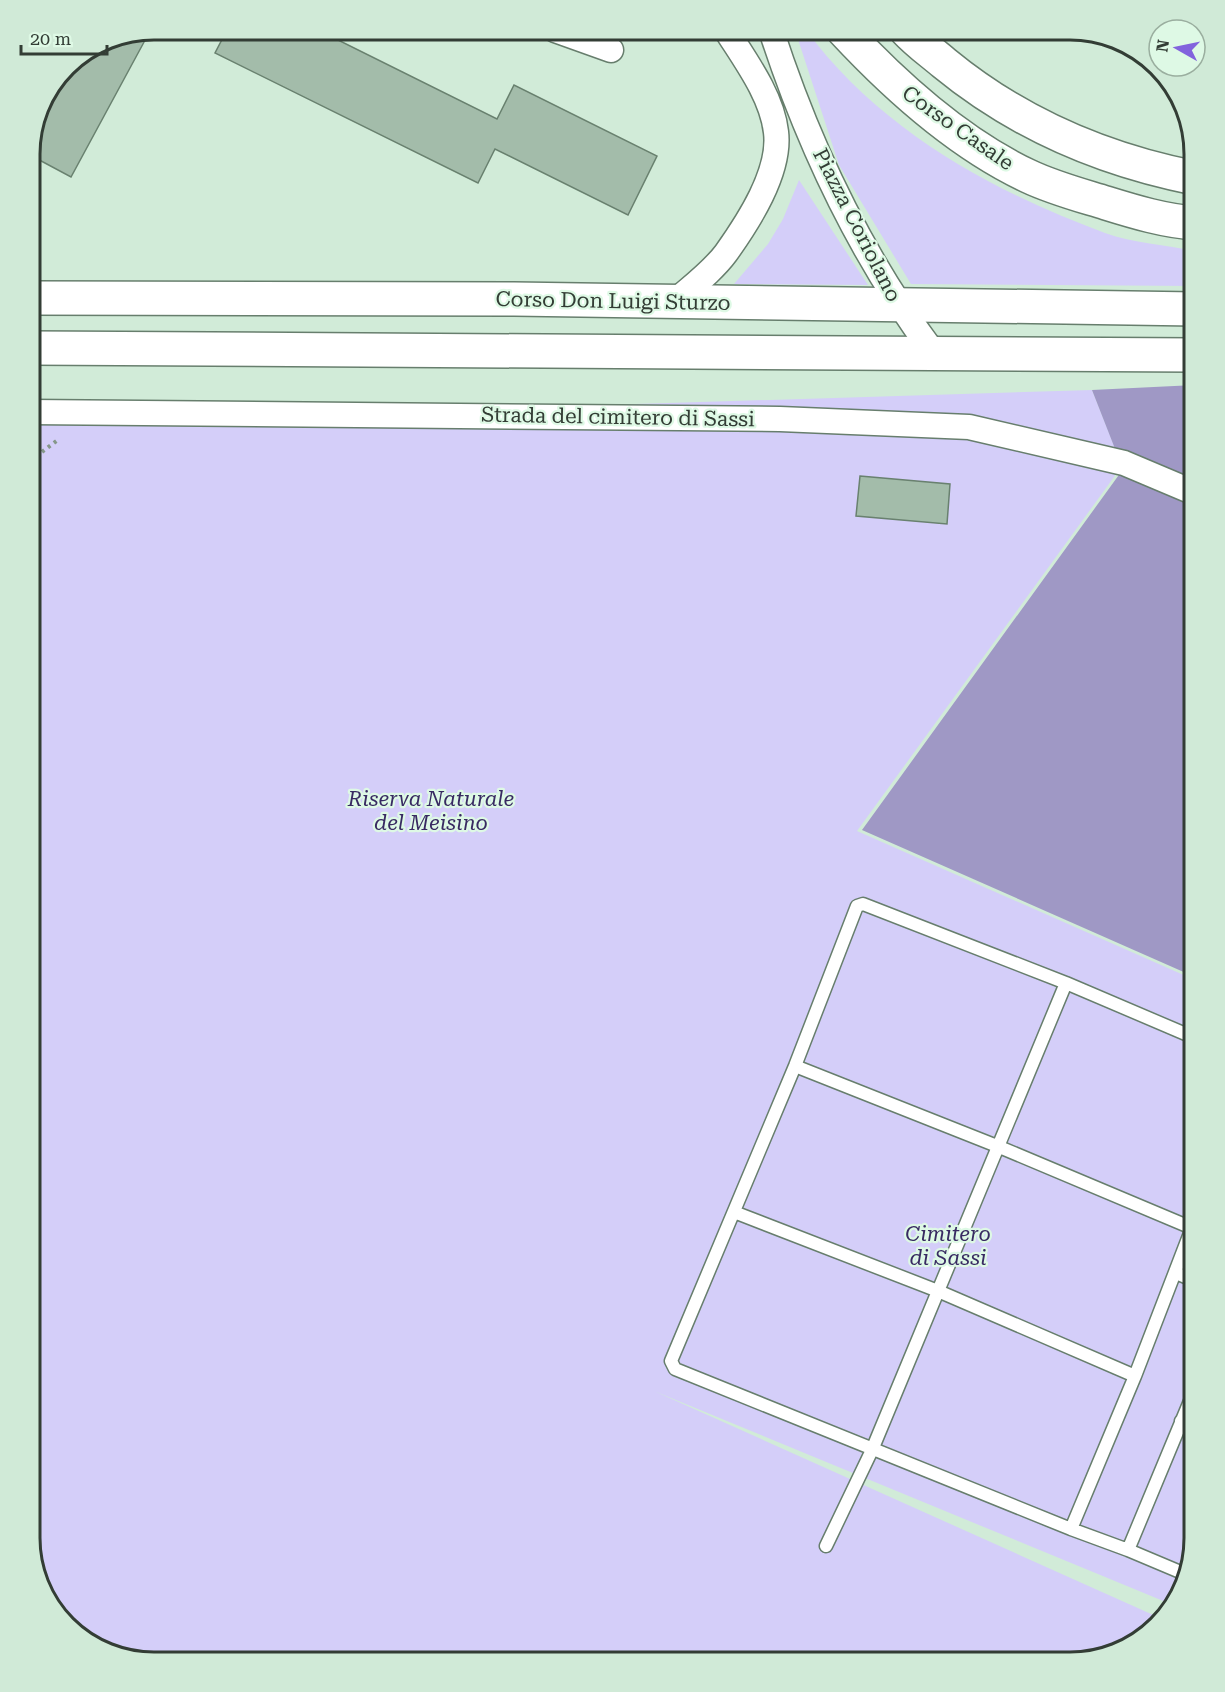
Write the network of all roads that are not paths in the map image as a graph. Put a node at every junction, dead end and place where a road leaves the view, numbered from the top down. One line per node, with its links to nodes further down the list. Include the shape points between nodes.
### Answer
1 (586, 41): 6 (street)
2 (733, 41): 7 (street)
3 (775, 41): 8 (street, Piazza Coriolano)
4 (853, 41): 11 (main road, Corso Casale, via 906,93 965,138 1029,176 1136,213)
5 (919, 41): 10 (main road, Corso Casale, via 960,76 1020,117 1083,146 1149,169)
6 (611, 50)
7 (747, 64): 8 (street); 9 (street, via 769,107)
8 (791, 91): 9 (street); 14 (street, Piazza Coriolano, via 844,208)
9 (776, 133): 13 (street, via 771,178 726,253)
10 (1184, 176)
11 (1184, 221)
12 (41, 298): 13 (main road, Corso Don Luigi Sturzo)
13 (673, 303): 14 (main road, Corso Don Luigi Sturzo)
14 (898, 305): 15 (main road, Corso Don Luigi Sturzo); 17 (street, Piazza Coriolano)
15 (1184, 309)
16 (41, 348): 17 (main road)
17 (933, 352): 18 (main road)
18 (1184, 355)
19 (41, 412): 20 (street, Strada del cimitero di Sassi, via 780,419 969,428 1124,463)
20 (1184, 488)
21 (1066, 983): 22 (lane); 23 (lane, via 863,904 857,906); 24 (lane)
22 (1184, 1033)
23 (795, 1066): 24 (lane); 25 (lane)
24 (997, 1146): 26 (lane); 30 (lane)
25 (734, 1212): 30 (lane); 35 (lane, via 671,1361 675,1369)
26 (1184, 1221)
27 (1184, 1252): 28 (lane)
28 (1176, 1273): 29 (lane); 31 (lane)
29 (1184, 1276)
30 (938, 1292): 31 (lane); 35 (lane)
31 (1135, 1376): 36 (lane)
32 (1184, 1415): 33 (lane)
33 (1181, 1422): 34 (lane); 38 (lane)
34 (1184, 1423)
35 (872, 1450): 36 (lane); 37 (lane)
36 (1071, 1529): 38 (lane)
37 (826, 1546)
38 (1128, 1550): 39 (lane)
39 (1179, 1572)

